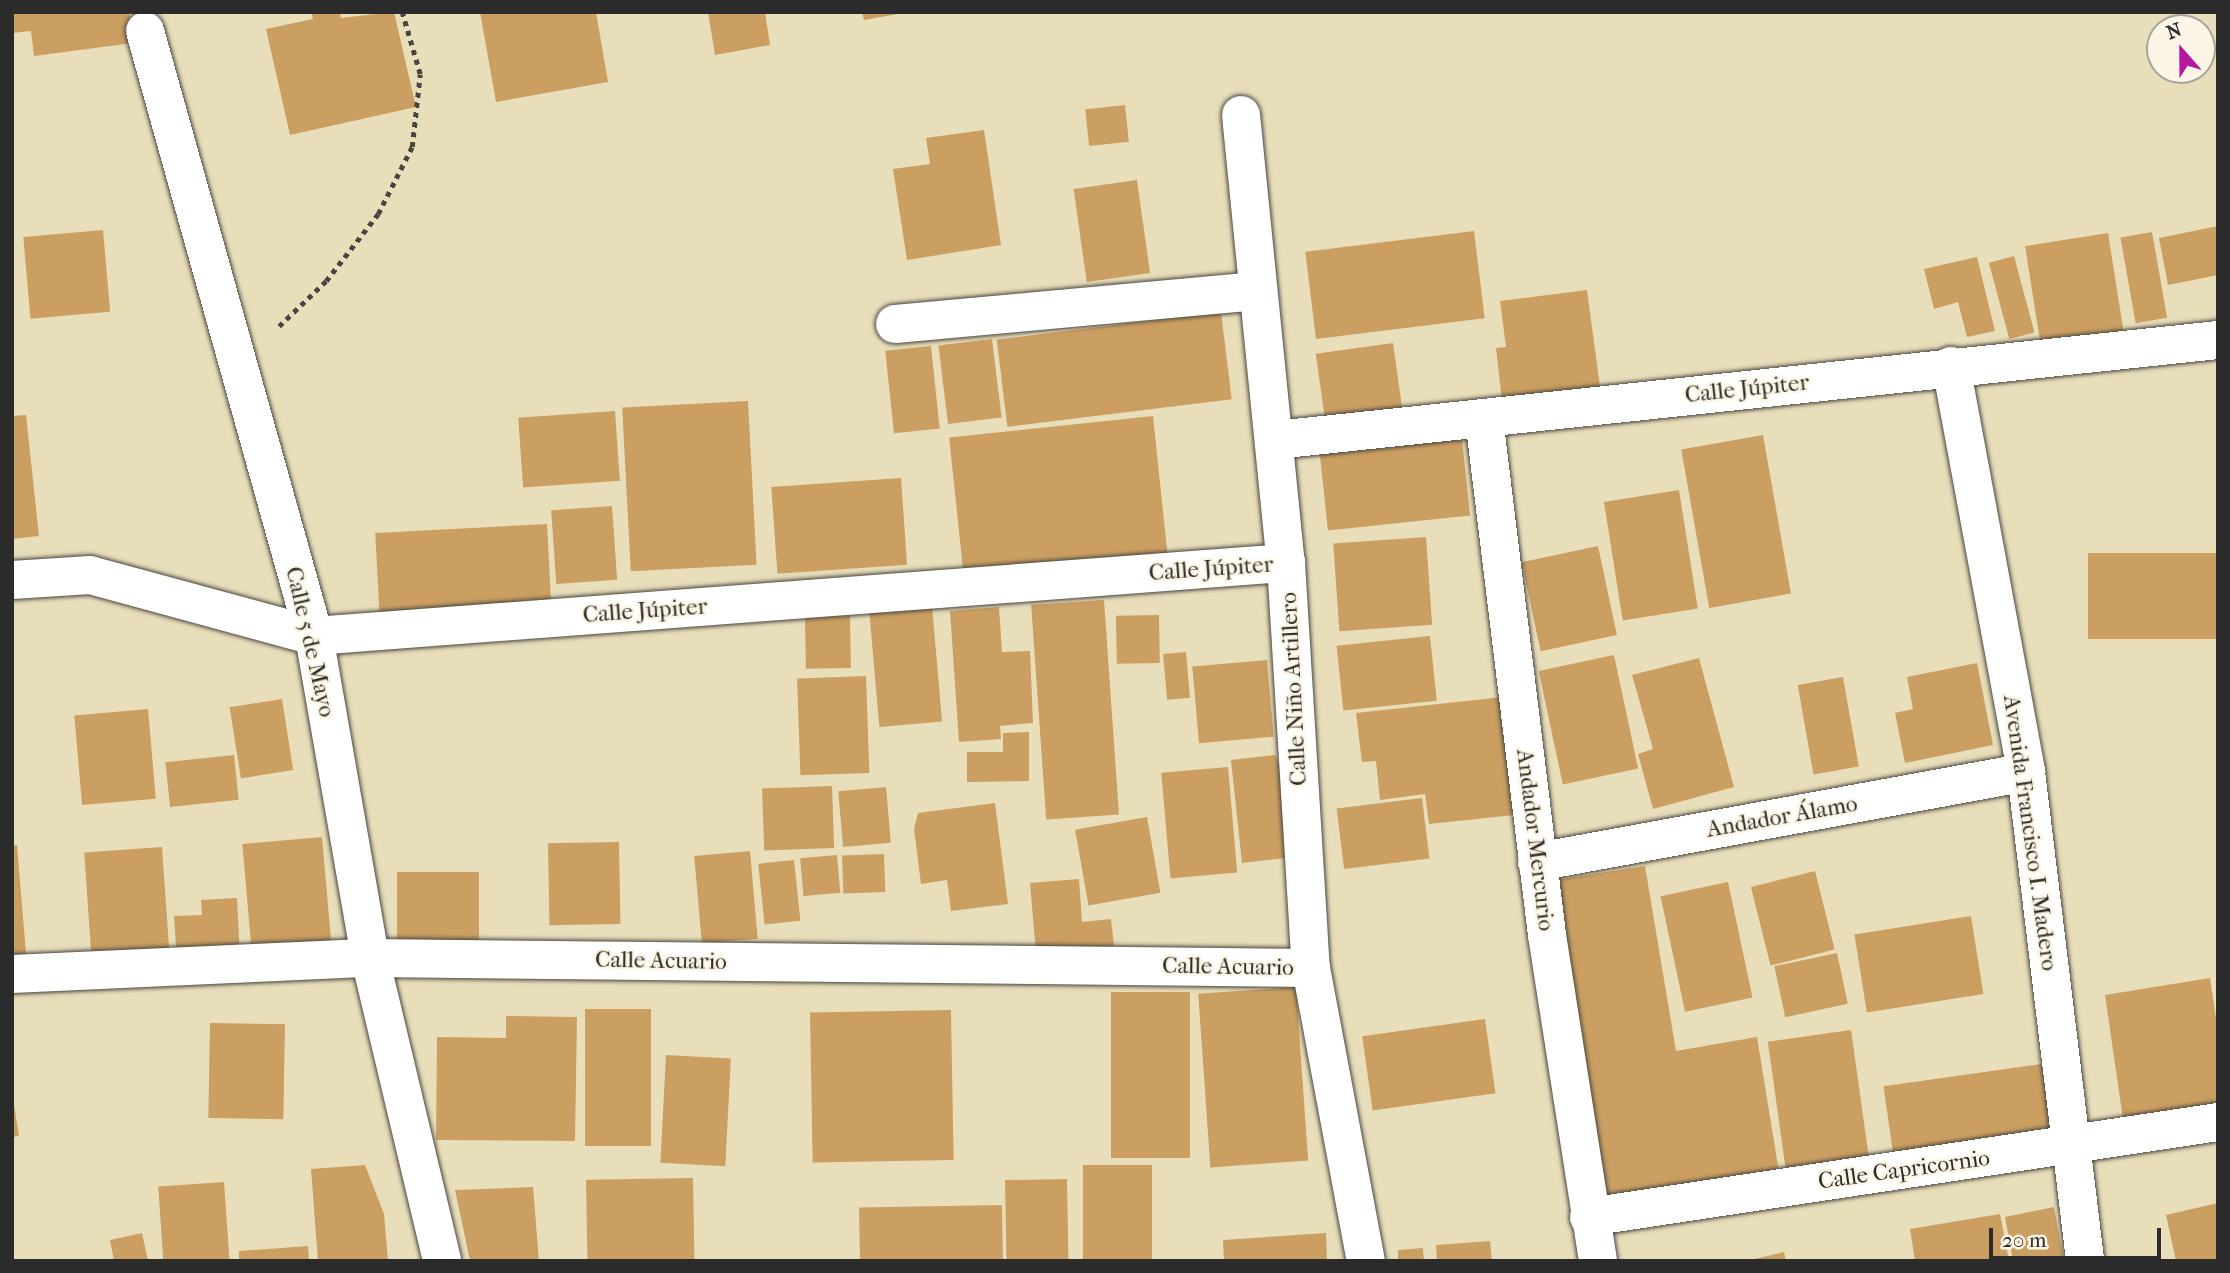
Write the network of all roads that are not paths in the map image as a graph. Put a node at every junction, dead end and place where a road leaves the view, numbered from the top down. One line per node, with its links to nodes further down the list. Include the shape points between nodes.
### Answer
1 (145, 32): 11 (street, Calle 5 de Mayo)
2 (1241, 115): 3 (street, Calle Niño Artillero)
3 (1257, 291): 4 (street); 8 (street, Calle Niño Artillero)
4 (895, 324)
5 (2218, 340): 6 (street, Calle Júpiter)
6 (1951, 366): 7 (street, Calle Júpiter); 12 (street, Avenida Francisco I. Madero)
7 (1484, 418): 8 (street, Calle Júpiter); 13 (street, Andador Mercurio)
8 (1276, 440): 9 (street, Calle Niño Artillero)
9 (1286, 563): 11 (street, Calle Júpiter); 15 (street, Calle Niño Artillero)
10 (12, 580): 11 (street, Calle Júpiter, via 90,575)
11 (314, 636): 14 (street, Calle 5 de Mayo)
12 (2026, 772): 13 (street, Andador Álamo); 18 (street, Avenida Francisco I. Madero)
13 (1537, 862): 19 (street, Andador Mercurio)
14 (370, 958): 15 (street, Calle Acuario); 16 (street, Calle Acuario); 20 (street, Calle 5 de Mayo)
15 (1311, 968): 21 (street, Calle Niño Artillero)
16 (12, 974)
17 (2218, 1122): 18 (street, Calle Capricornio)
18 (2068, 1145): 19 (street, Calle Capricornio); 23 (street, Avenida Francisco I. Madero)
19 (1589, 1217): 22 (street, Andador Mercurio)
20 (442, 1261)
21 (1366, 1261)
22 (1598, 1261)
23 (2085, 1261)

